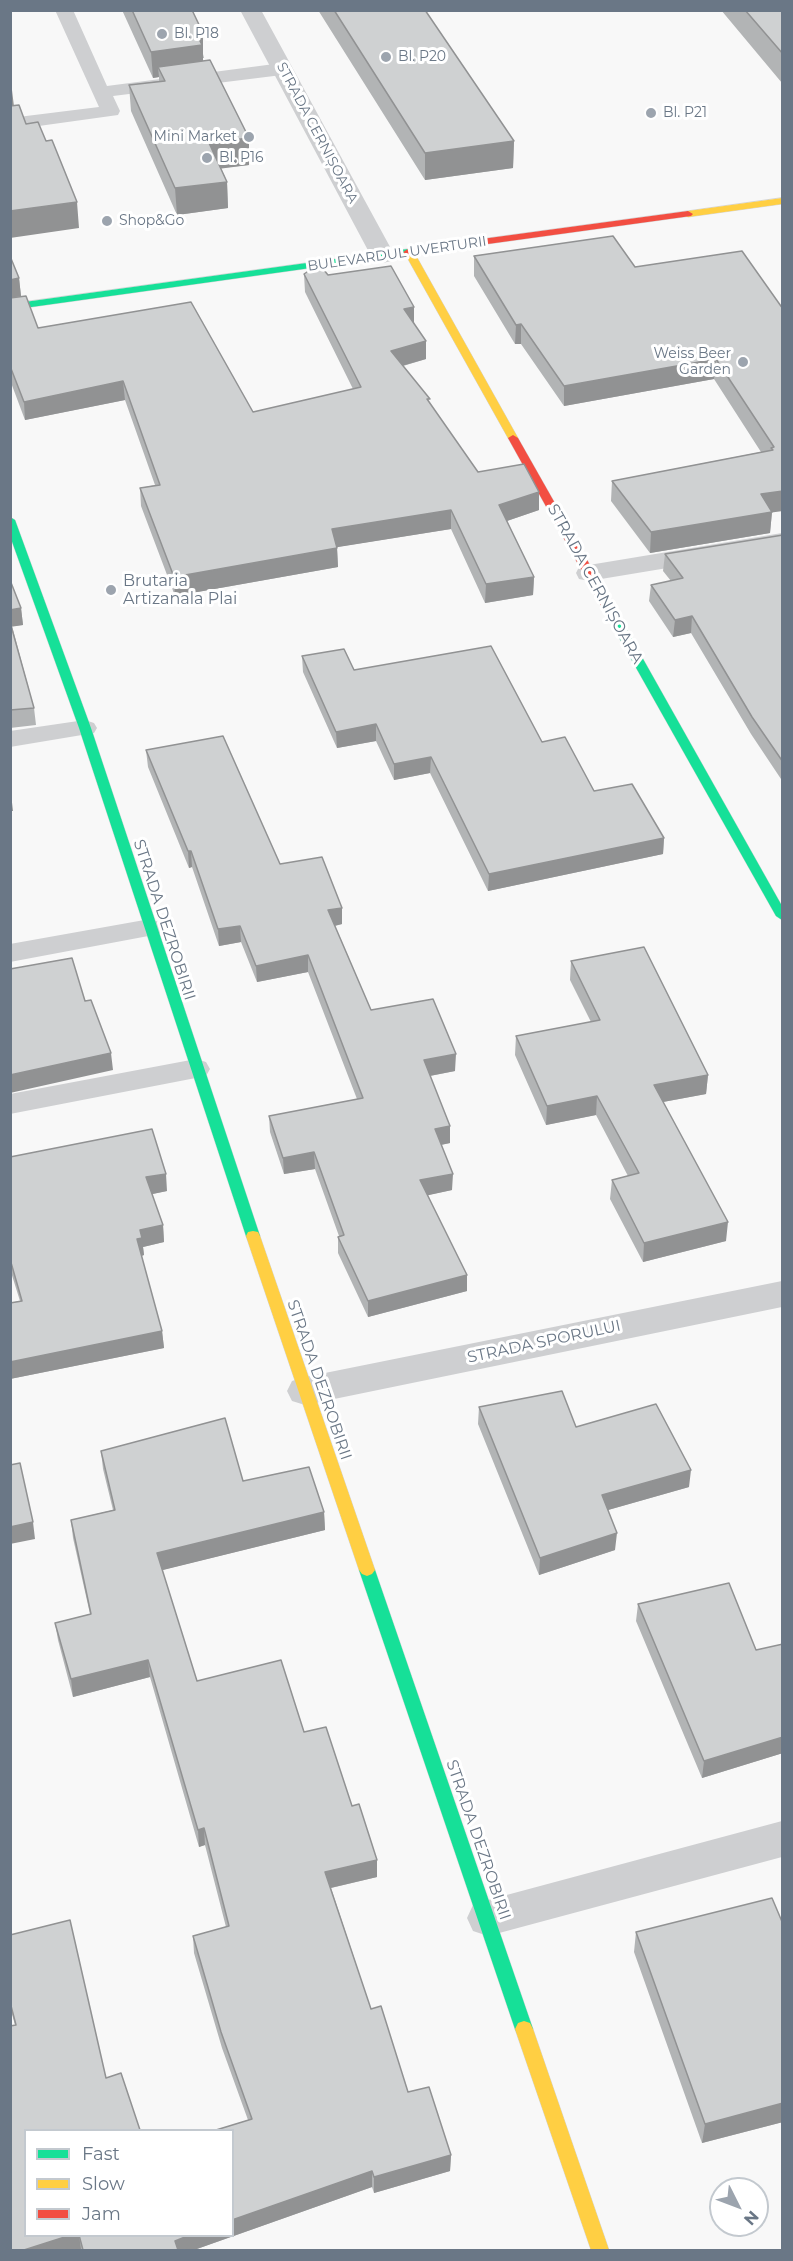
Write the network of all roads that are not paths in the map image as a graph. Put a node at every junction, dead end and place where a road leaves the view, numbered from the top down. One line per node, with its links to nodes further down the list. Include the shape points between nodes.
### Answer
1 (64, 10): 4 (lane)
2 (250, 10): 3 (street, STRADA CERNIȘOARA)
3 (282, 69): 4 (lane); 8 (street, STRADA CERNIȘOARA)
4 (102, 92): 5 (lane, via 111,111)
5 (10, 124)
6 (783, 201): 7 (street, BULEVARDUL UVERTURII)
7 (409, 252): 8 (street, BULEVARDUL UVERTURII); 12 (street, STRADA CERNIȘOARA)
8 (383, 256): 9 (street, BULEVARDUL UVERTURII)
9 (10, 307)
10 (10, 520): 13 (street, STRADA DEZROBIRII)
11 (783, 541): 12 (street)
12 (589, 573): 15 (street, STRADA CERNIȘOARA)
13 (85, 728): 14 (lane); 16 (street, STRADA DEZROBIRII)
14 (10, 739)
15 (783, 916)
16 (150, 928): 17 (lane); 18 (street, STRADA DEZROBIRII)
17 (10, 953)
18 (196, 1070): 19 (lane); 21 (street, STRADA DEZROBIRII)
19 (10, 1104)
20 (783, 1294): 21 (street, STRADA SPORULUI)
21 (305, 1391): 23 (street, STRADA DEZROBIRII)
22 (783, 1839): 23 (street)
23 (488, 1918): 24 (street, STRADA DEZROBIRII)
24 (600, 2250)

